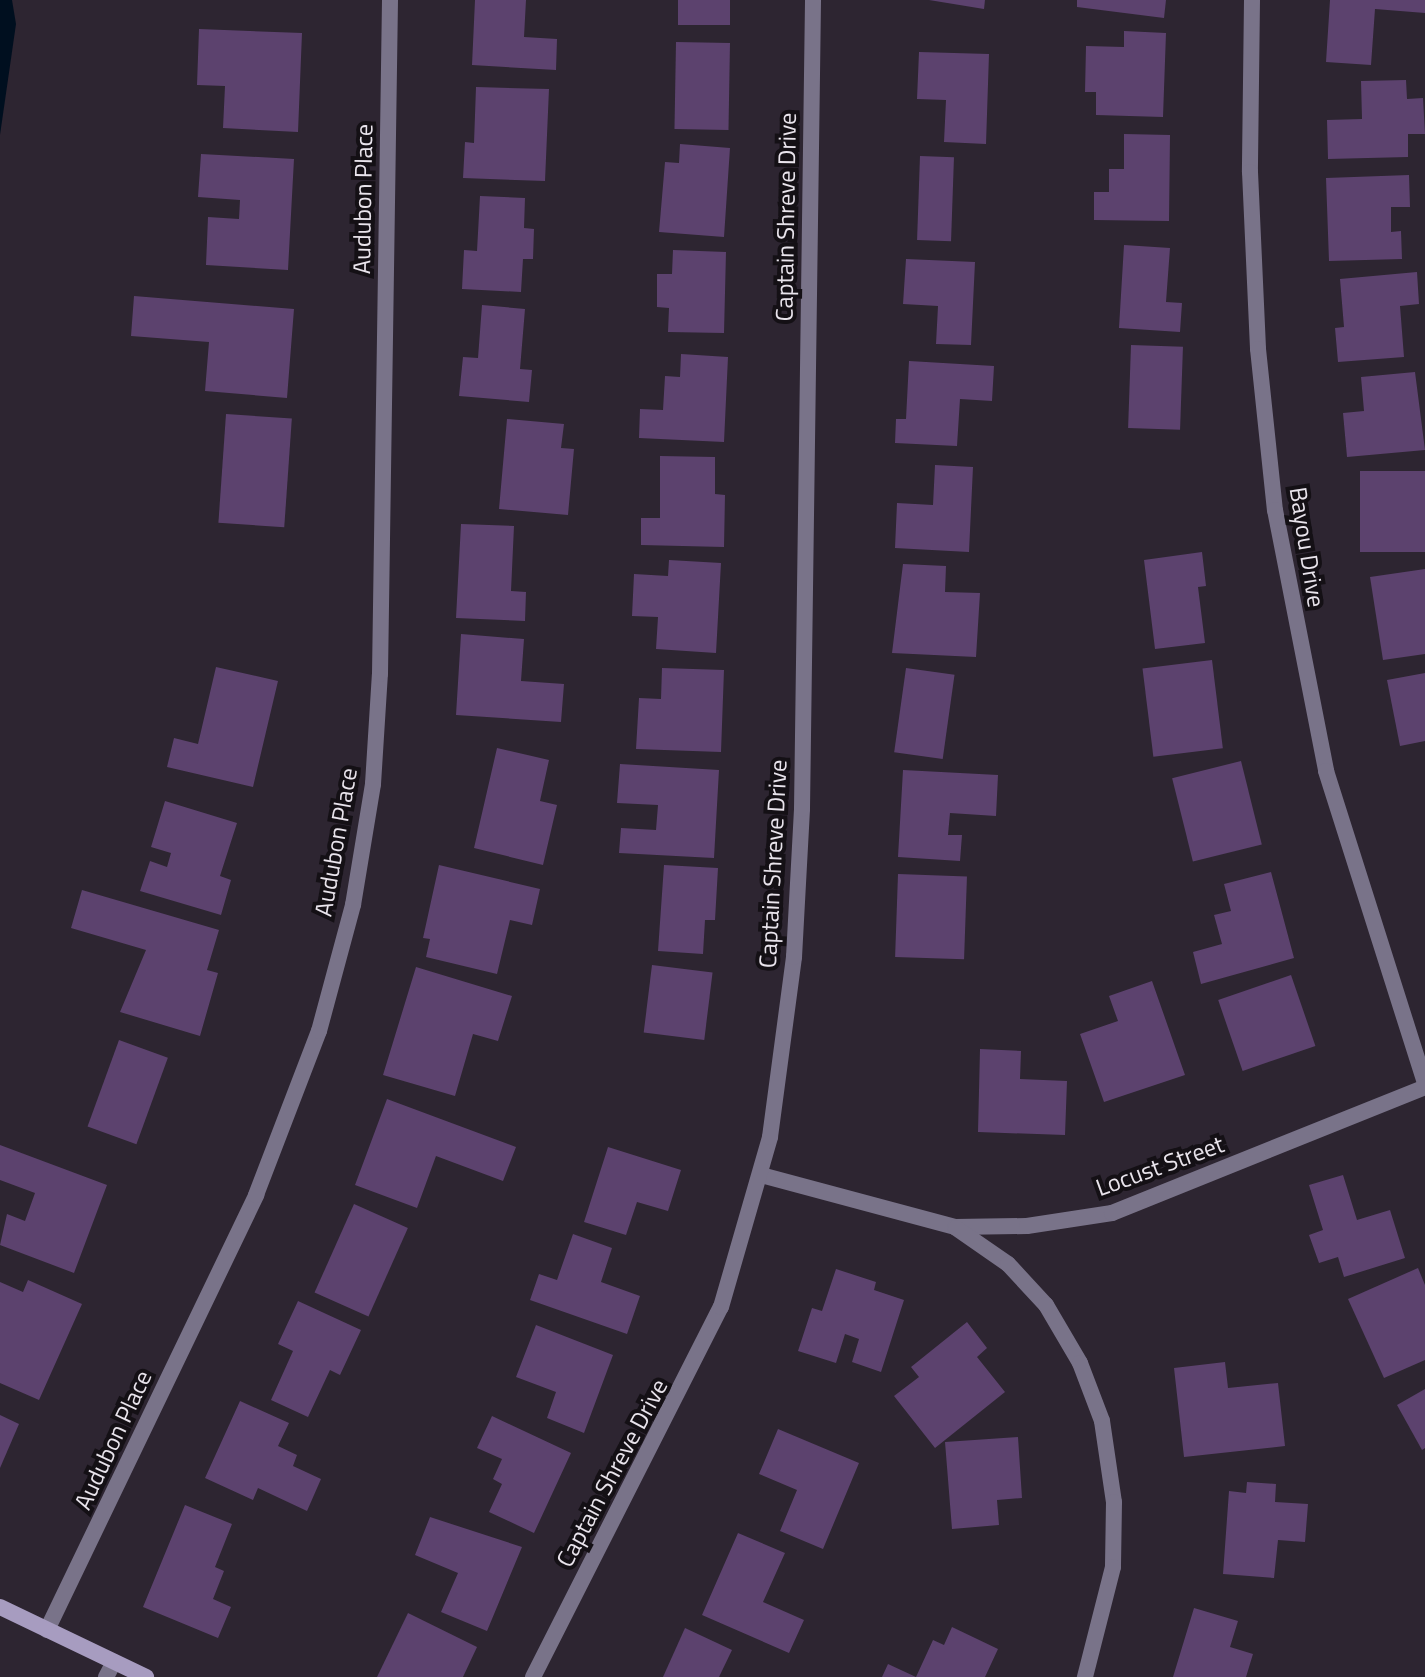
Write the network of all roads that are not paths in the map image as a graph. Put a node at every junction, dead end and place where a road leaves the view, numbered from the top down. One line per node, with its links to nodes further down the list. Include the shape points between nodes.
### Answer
1 (390, 0): 8 (street, Audubon Place, via 380,674 373,784 353,905 319,1031 256,1195)
2 (813, 0): 5 (street, Captain Shreve Drive, via 802,809 786,1030)
3 (1252, 0): 4 (street, Bayou Drive, via 1257,335 1275,510 1330,785)
4 (1425, 1085): 6 (street, Locust Street, via 1112,1213 1027,1226)
5 (761, 1175): 6 (street, Locust Street); 11 (street, Captain Shreve Drive, via 721,1307 693,1370)
6 (955, 1227): 12 (street, via 1008,1264 1046,1305 1080,1363 1102,1421 1113,1491 1113,1567)
7 (0, 1607): 8 (street)
8 (47, 1630): 9 (street)
9 (110, 1669): 10 (street)
10 (146, 1677)
11 (533, 1677)
12 (1085, 1677)

